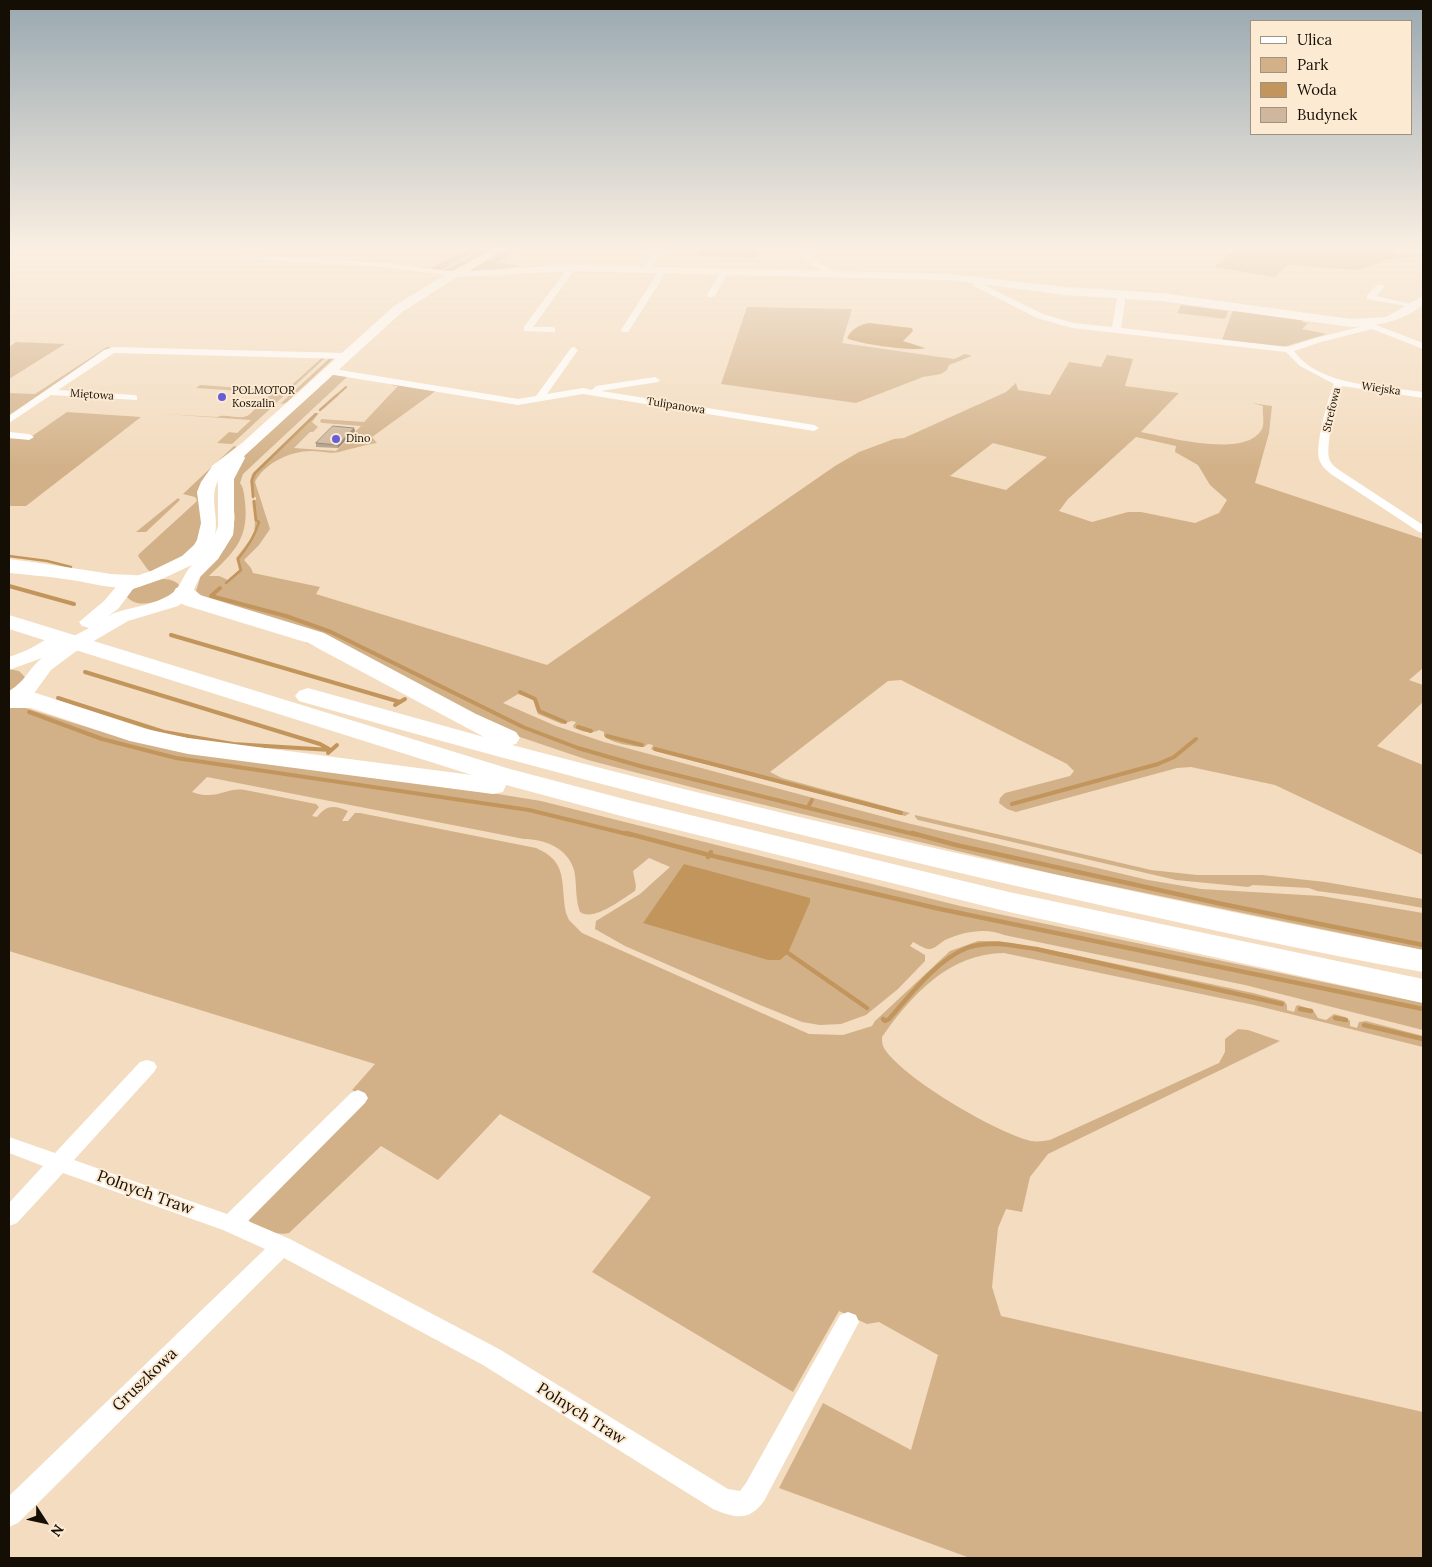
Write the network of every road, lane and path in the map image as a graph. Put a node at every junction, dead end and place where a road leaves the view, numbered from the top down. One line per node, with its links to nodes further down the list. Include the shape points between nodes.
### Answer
1 (384, 321): 15 (main road)
2 (533, 321): 9 (street, via 527,329)
3 (631, 321): 10 (street)
4 (1061, 321): 11 (street)
5 (1117, 321): 11 (street)
6 (1328, 321): 8 (main road)
7 (1383, 321): 8 (main road)
8 (1367, 325): 12 (street); 14 (street)
9 (552, 330)
10 (625, 330)
11 (1116, 330): 14 (street)
12 (1423, 346)
13 (574, 350): 23 (street)
14 (1289, 350): 18 (street, Strefowa, via 1306,366)
15 (345, 356): 16 (main road); 20 (street, Miętowa, via 113,350)
16 (328, 371): 23 (street, Tulipanowa, via 518,402); 28 (main road)
17 (655, 380): 19 (street)
18 (1339, 383): 21 (street, Wiejska); 29 (street, Strefowa, via 1327,428 1323,456 1326,462 1331,469)
19 (583, 391): 23 (street, Tulipanowa); 25 (street, Tulipanowa)
20 (49, 392): 22 (street, Miętowa); 24 (street, Miętowa)
21 (1423, 395)
22 (134, 398)
23 (539, 399)
24 (9, 420)
25 (814, 428)
26 (9, 435): 27 (street)
27 (29, 437)
28 (247, 446): 31 (main road, via 219,468 206,488 210,523 200,549 179,566); 33 (main road, via 227,474 226,526 221,541 192,575)
29 (1423, 530)
30 (9, 566): 32 (highway, via 113,581)
31 (156, 575): 32 (main road); 33 (main road, via 174,576)
32 (134, 581): 37 (main road, via 123,588 111,605 93,620 37,653)
33 (186, 588): 38 (main road, via 171,602 121,617 68,648 44,666 28,688); 39 (highway, via 187,597 192,600 316,638 467,719)
34 (9, 608): 36 (highway)
35 (9, 622): 36 (highway)
36 (59, 630): 39 (highway, via 500,775)
37 (9, 664)
38 (9, 700): 39 (highway, via 33,700 139,735 188,746 522,790)
39 (633, 797): 40 (highway); 41 (highway, via 992,898)
40 (1423, 961)
41 (1423, 990)
42 (147, 1067): 45 (street)
43 (358, 1098): 47 (street)
44 (9, 1145): 45 (street, Polnych Traw)
45 (59, 1162): 46 (street); 47 (street, Polnych Traw)
46 (9, 1217)
47 (231, 1224): 48 (street, Polnych Traw)
48 (282, 1246): 49 (street, Polnych Traw, via 491,1357 722,1500 735,1504 747,1503 755,1492); 50 (street, Gruszkowa)
49 (848, 1322)
50 (9, 1514)

